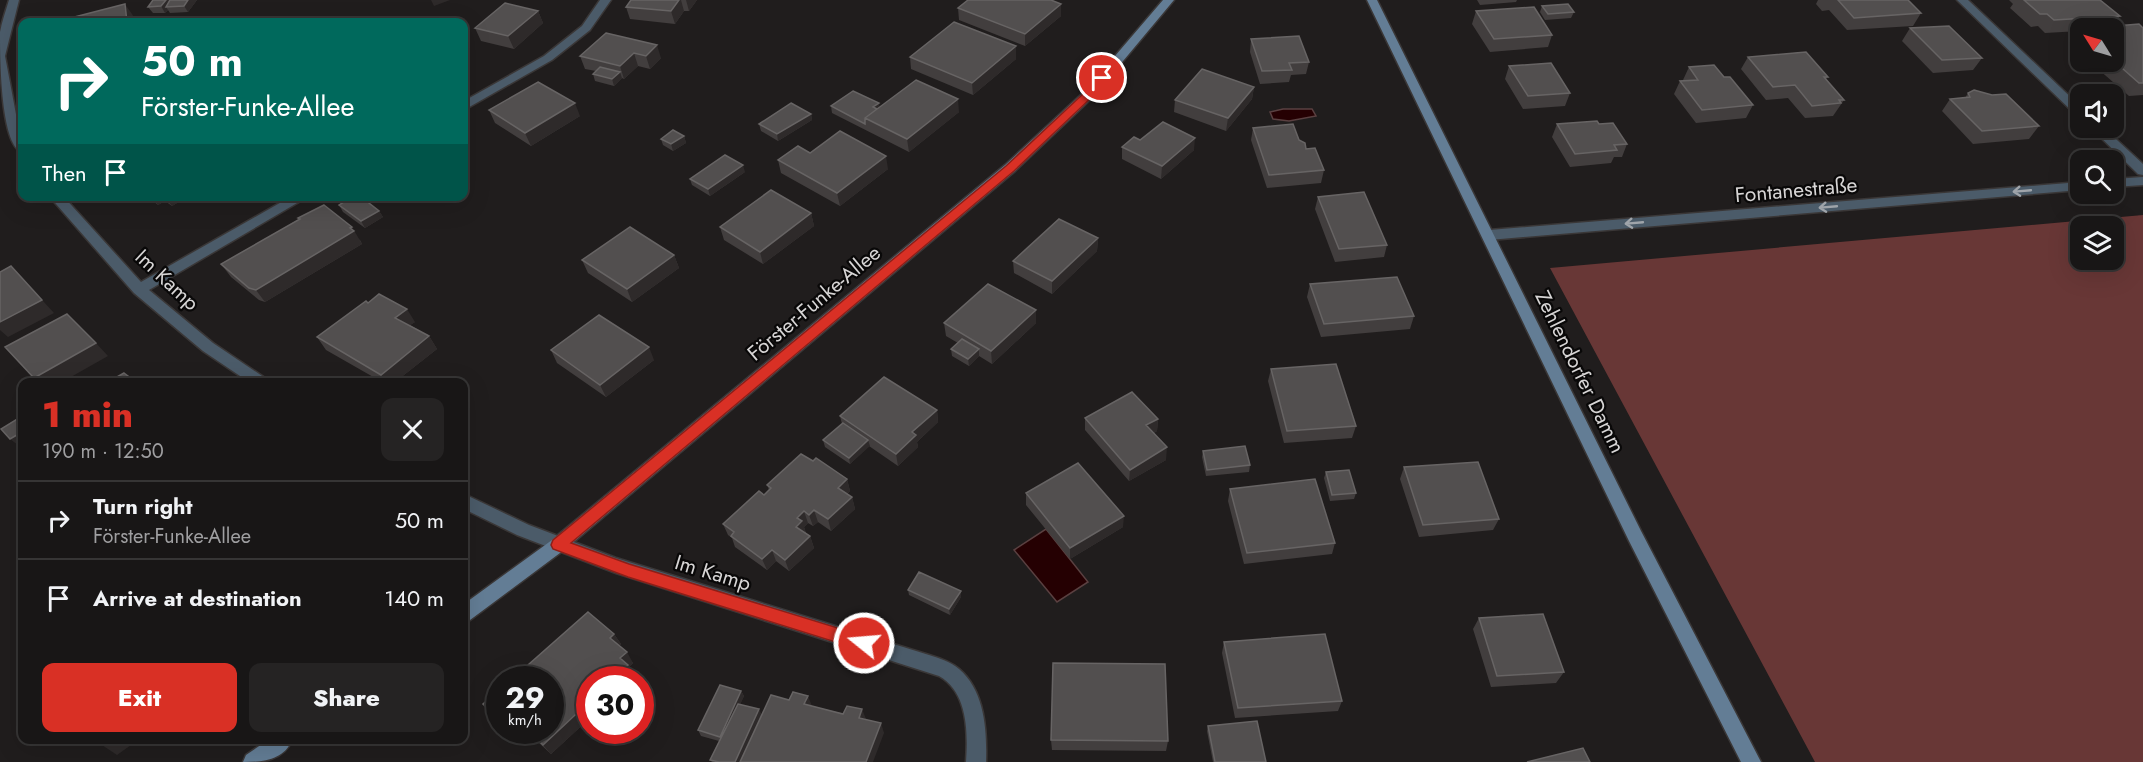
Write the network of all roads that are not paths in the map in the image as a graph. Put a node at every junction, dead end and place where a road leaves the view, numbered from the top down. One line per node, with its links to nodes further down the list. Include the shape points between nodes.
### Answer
1 (14, 0): 6 (street)
2 (606, 0): 8 (street, via 585,28 548,58)
3 (1169, 0): 21 (street, Förster-Funke-Allee, via 1089,94 1010,168)
4 (1372, 0): 17 (street, Zehlendorfer Damm)
5 (1962, 0): 7 (street)
6 (0, 57): 10 (street)
7 (2070, 103)
8 (468, 104)
9 (2108, 138): 11 (street)
10 (18, 139)
11 (2143, 171)
12 (2143, 181): 13 (street)
13 (2124, 182)
14 (2070, 187): 17 (street, Fontanestraße, one-way to 17)
15 (60, 201): 18 (street, Im Kamp)
16 (294, 201): 18 (street)
17 (1489, 235): 26 (street, Zehlendorfer Damm, via 1635,536)
18 (139, 289): 19 (street, Im Kamp)
19 (254, 378)
20 (468, 503): 21 (street, Im Kamp)
21 (558, 545): 22 (street, Förster-Funke-Allee); 25 (street, Im Kamp, via 628,571 929,663 954,676 969,698 977,737)
22 (468, 611)
23 (278, 744): 24 (street)
24 (254, 762)
25 (976, 762)
26 (1751, 762)

